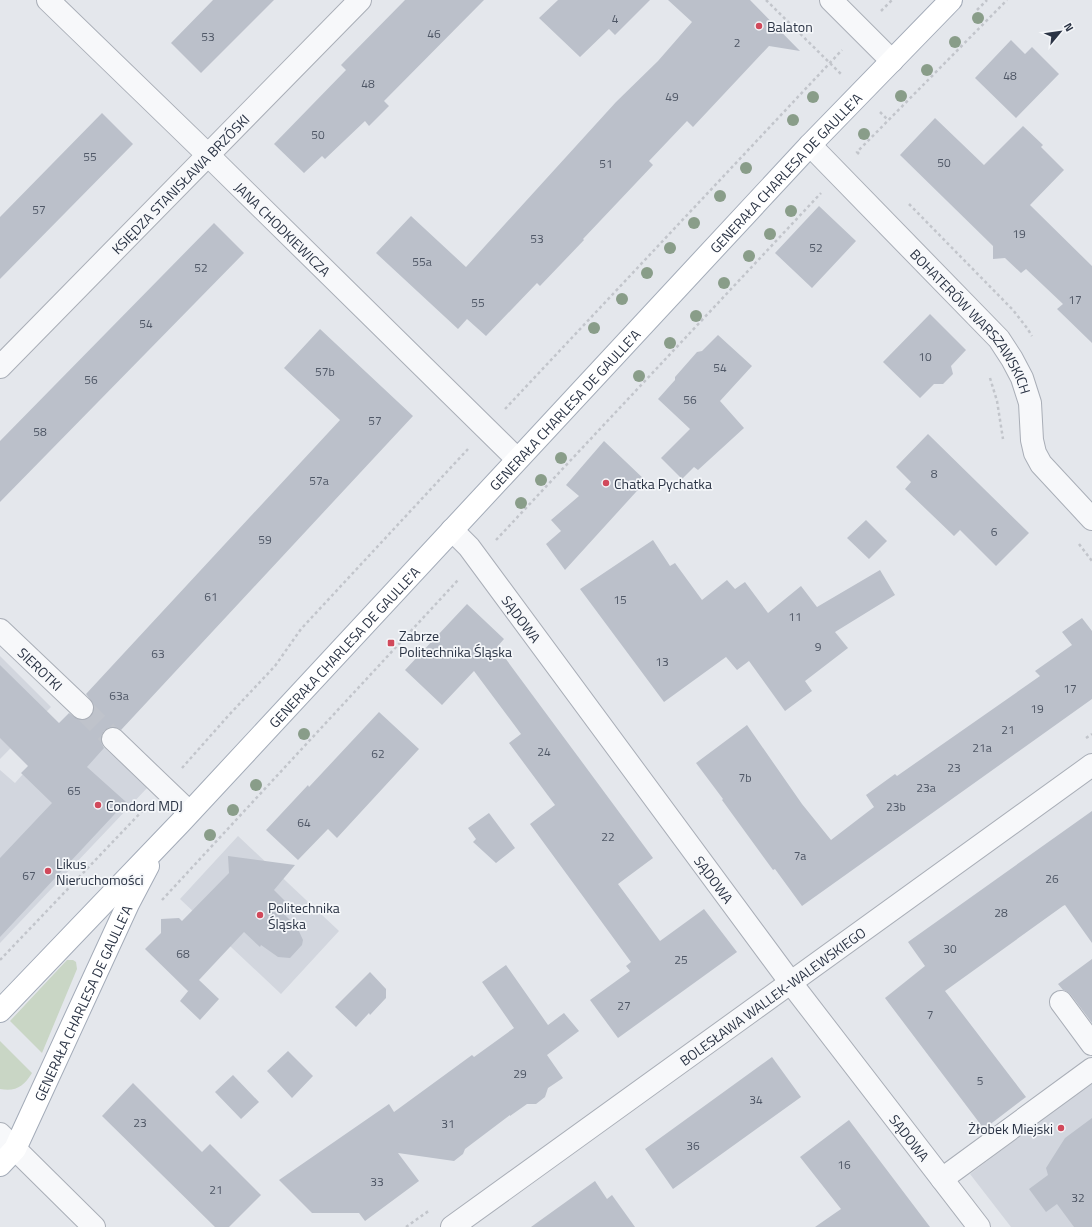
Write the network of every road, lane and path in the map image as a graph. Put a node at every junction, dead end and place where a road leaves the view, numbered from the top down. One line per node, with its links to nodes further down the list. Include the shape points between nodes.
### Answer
1 (48, 0): 13 (street, JANA CHODKIEWICZA)
2 (360, 0): 13 (street, KSIĘDZA STANISŁAWA BRZÓSKI)
3 (766, 0): 8 (path)
4 (831, 0): 7 (street)
5 (951, 0): 7 (main road, GENERAŁA CHARLESA DE GAULLE'A)
6 (1007, 0): 10 (path)
7 (892, 61): 9 (main road, GENERAŁA CHARLESA DE GAULLE'A)
8 (830, 63): 9 (path); 22 (path)
9 (861, 93): 10 (path); 11 (main road, GENERAŁA CHARLESA DE GAULLE'A)
10 (888, 120): 12 (path)
11 (810, 145): 15 (street, BOHATERÓW WARSZAWSKICH); 25 (main road, GENERAŁA CHARLESA DE GAULLE'A)
12 (857, 152): 14 (path); 15 (path)
13 (208, 155): 20 (street, KSIĘDZA STANISŁAWA BRZÓSKI); 25 (street, JANA CHODKIEWICZA)
14 (863, 158)
15 (838, 174): 16 (path); 26 (street, BOHATERÓW WARSZAWSKICH, via 999,339 1022,378 1030,403 1034,453 1041,464)
16 (819, 195): 17 (path); 29 (path)
17 (825, 200)
18 (907, 203): 19 (path, via 1013,310)
19 (1034, 340)
20 (0, 367)
21 (988, 374): 23 (path, via 997,401)
22 (504, 410)
23 (1003, 441)
24 (468, 448): 35 (path, via 301,629 276,666)
25 (517, 459): 27 (main road, GENERAŁA CHARLESA DE GAULLE'A)
26 (1092, 519)
27 (452, 530): 29 (street, SĄDOWA, via 469,548); 36 (main road, GENERAŁA CHARLESA DE GAULLE'A)
28 (1076, 541): 30 (path)
29 (485, 552): 37 (path); 39 (street, SĄDOWA)
30 (1092, 561)
31 (0, 630): 32 (street, SIEROTKI)
32 (82, 708)
33 (113, 739): 35 (street)
34 (1092, 765): 39 (street, BOLESŁAWA WALLEK-WALEWSKIEGO)
35 (164, 789): 36 (street); 38 (path)
36 (185, 817): 41 (main road, GENERAŁA CHARLESA DE GAULLE'A); 45 (main road, GENERAŁA CHARLESA DE GAULLE'A, via 148,866 128,904)
37 (157, 906)
38 (0, 960)
39 (791, 982): 47 (street, SĄDOWA); 51 (street, BOLESŁAWA WALLEK-WALEWSKIEGO)
40 (1061, 1002): 42 (street)
41 (0, 1011)
42 (1092, 1044)
43 (1092, 1069): 47 (street)
44 (0, 1134): 45 (street)
45 (15, 1149): 46 (main road, GENERAŁA CHARLESA DE GAULLE'A); 49 (street)
46 (0, 1165)
47 (942, 1179): 52 (street, SĄDOWA)
48 (432, 1208): 50 (path)
49 (94, 1227)
50 (406, 1227)
51 (452, 1227)
52 (979, 1227)

